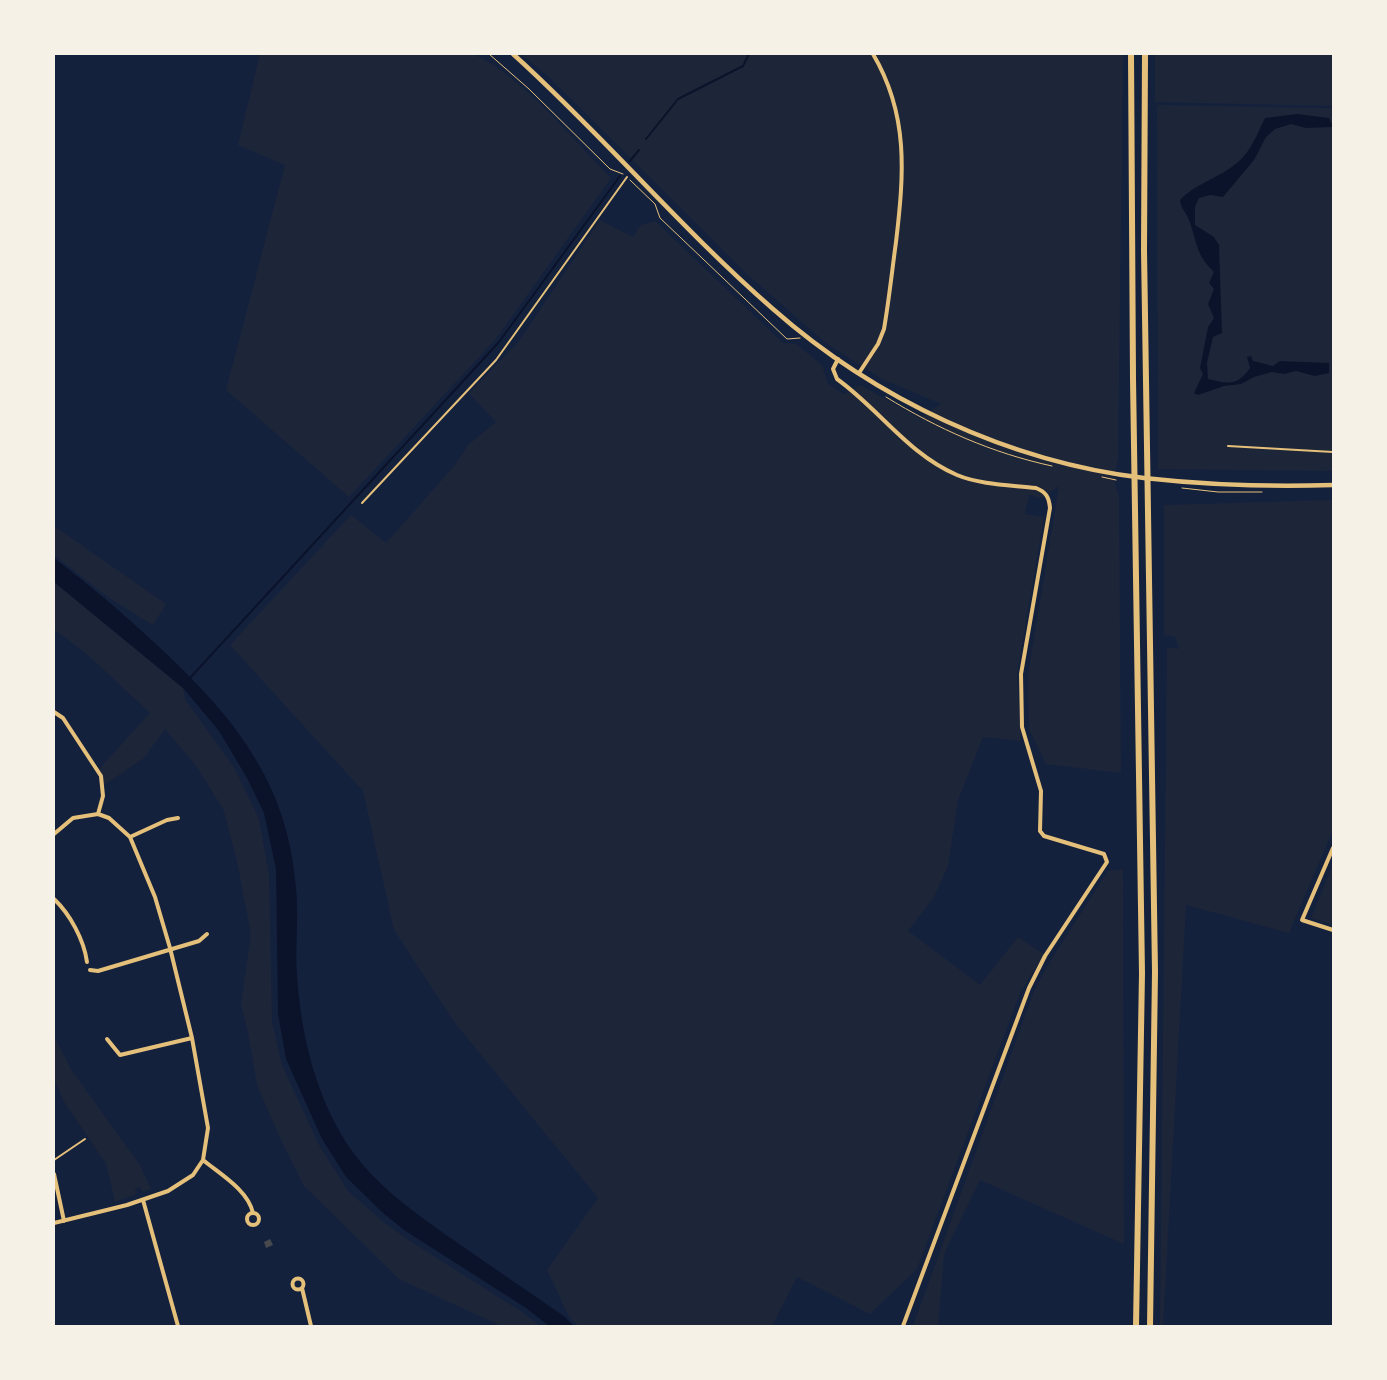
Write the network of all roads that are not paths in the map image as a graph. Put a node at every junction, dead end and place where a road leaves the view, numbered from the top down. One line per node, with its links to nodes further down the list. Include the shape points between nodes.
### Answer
1 (513, 54): 6 (street, via 758,296)
2 (873, 54): 7 (street, via 882,68 896,106 902,144 902,185 884,329)
3 (1131, 54): 38 (highway, via 1142,973)
4 (1145, 56): 39 (highway, via 1144,250 1155,972)
5 (627, 177): 11 (lane, via 496,360)
6 (838, 359): 7 (street); 37 (street, via 833,369 837,379 935,464 977,481 1036,488 1049,498 1050,508 1021,674 1022,727 1041,791 1040,831 1044,836 1104,854 1107,862 1045,956 1029,988)
7 (859, 373): 10 (street, via 909,403 971,432 1028,452 1117,474 1271,486)
8 (1228, 446): 9 (lane)
9 (1333, 452)
10 (1333, 485)
11 (362, 503)
12 (54, 712): 13 (street, via 63,718 100,776 103,796)
13 (98, 814): 15 (street, via 73,818); 16 (street, via 109,818)
14 (178, 818): 16 (street)
15 (54, 834)
16 (130, 837): 21 (street, via 155,897)
17 (1333, 848): 19 (street, via 1302,920)
18 (54, 899): 22 (street, via 65,910 86,951)
19 (1333, 930)
20 (207, 934): 21 (street, via 199,941)
21 (170, 948): 23 (street, via 98,971); 24 (street)
22 (87, 962)
23 (90, 970)
24 (192, 1038): 25 (street, via 120,1055); 28 (street, via 208,1128)
25 (108, 1039)
26 (85, 1139): 27 (lane)
27 (54, 1160)
28 (203, 1160): 30 (street, via 192,1174 168,1191); 31 (street, via 235,1186)
29 (54, 1174): 32 (street)
30 (144, 1200): 32 (street); 35 (street)
31 (253, 1213)
32 (64, 1221): 33 (street)
33 (54, 1223)
34 (302, 1288): 36 (street)
35 (178, 1326)
36 (310, 1326)
37 (903, 1326)
38 (1136, 1326)
39 (1150, 1326)

